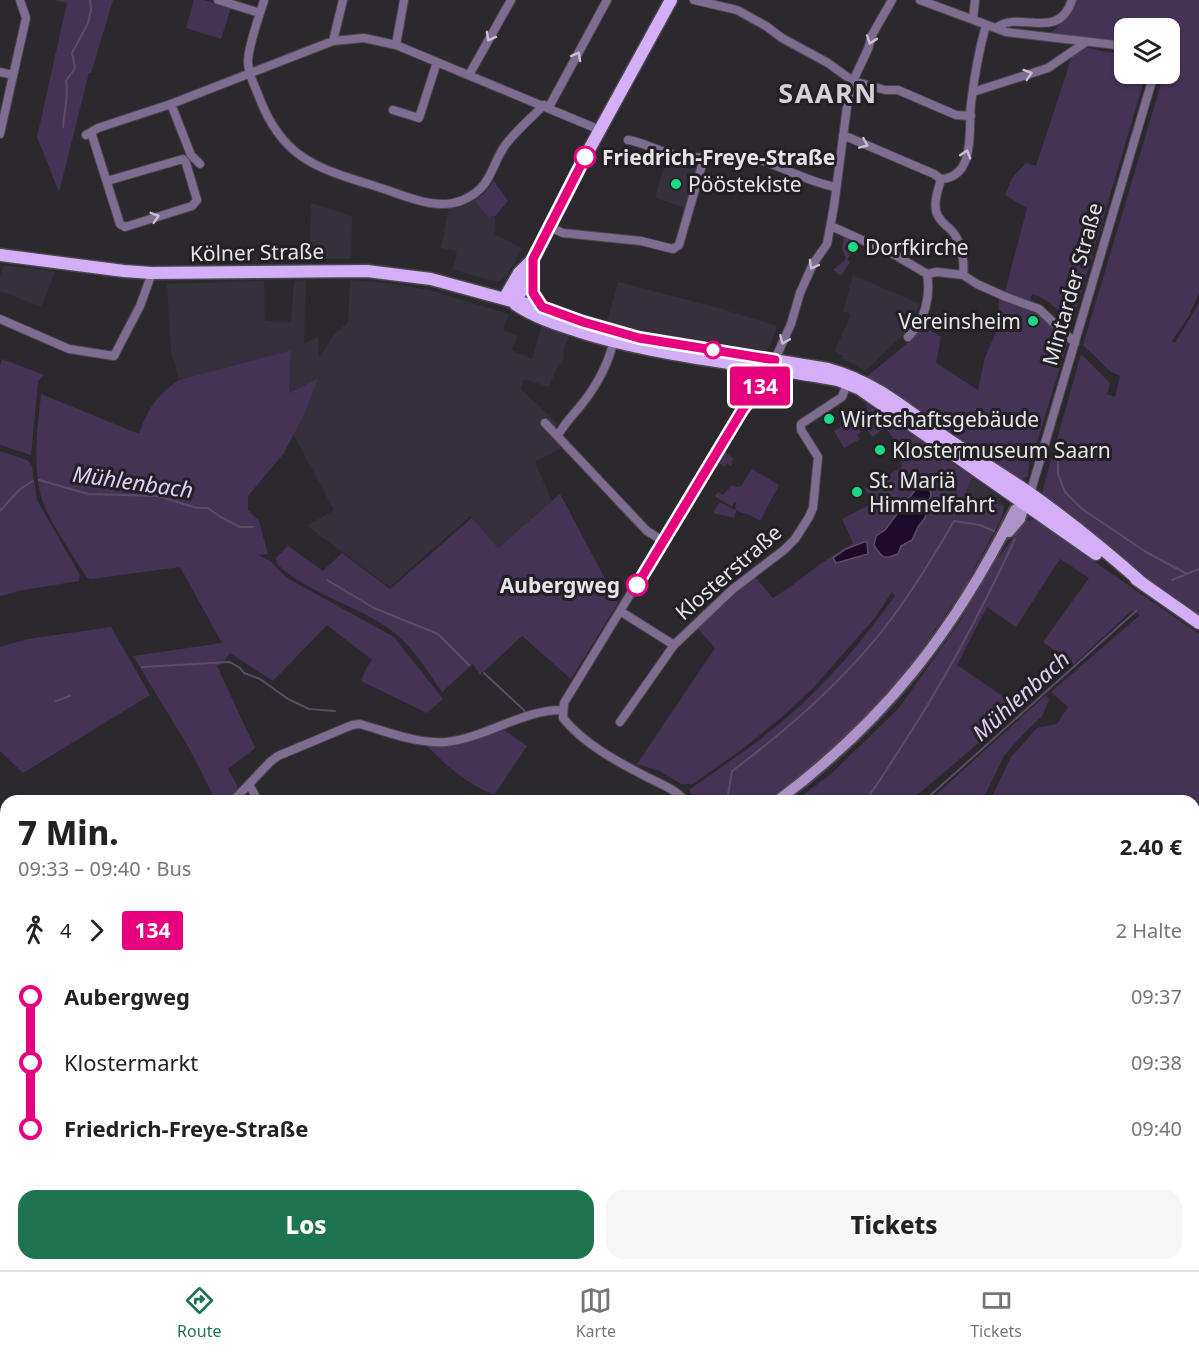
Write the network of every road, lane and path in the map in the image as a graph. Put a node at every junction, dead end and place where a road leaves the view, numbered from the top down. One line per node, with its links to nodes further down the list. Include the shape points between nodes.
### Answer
1 (20, 0): 25 (street, via 26,18)
2 (218, 0): 14 (street)
3 (343, 0): 18 (street)
4 (404, 0): 20 (street)
5 (511, 0): 26 (street, one-way to 26)
6 (607, 0): 31 (street, one-way to 6)
7 (671, 0): 34 (main road)
8 (694, 0): 27 (street, via 737,10)
9 (892, 0): 27 (street, one-way to 27)
10 (920, 0): 15 (street)
11 (975, 0): 15 (street)
12 (1072, 0): 17 (street, via 1057,21 1005,23)
13 (264, 1): 14 (street)
14 (260, 14): 24 (street, via 249,56)
15 (973, 19): 16 (street)
16 (987, 25): 17 (street); 29 (street)
17 (996, 28): 19 (street)
18 (333, 41): 20 (street, via 364,38); 24 (street)
19 (1086, 42): 21 (street); 29 (street, one-way to 19, via 1048,68)
20 (396, 45): 22 (street)
21 (1114, 45)
22 (437, 62): 26 (street); 32 (street, via 419,118)
23 (0, 72): 25 (street)
24 (250, 72): 30 (street); 31 (street, via 271,125 306,160 325,170 436,204 463,200 485,185 504,146)
25 (13, 75): 35 (street)
26 (469, 75): 31 (street)
27 (853, 81): 33 (street, via 898,90 956,115); 36 (street)
28 (1151, 84): 55 (street, Mintarder Straße)
29 (973, 92): 33 (street)
30 (171, 104): 39 (street, via 191,155); 41 (street, via 89,133)
31 (547, 106): 34 (street)
32 (393, 110)
33 (971, 116): 40 (street, one-way to 33, via 947,179 964,164)
34 (600, 130): 44 (main road)
35 (0, 134)
36 (843, 135): 40 (street, one-way to 40); 42 (street)
37 (628, 140): 38 (street, via 681,157)
38 (704, 159): 42 (street, via 748,157); 44 (street, via 679,245 674,249 641,241 563,233)
39 (200, 164)
40 (941, 179): 49 (street, via 936,209 942,223 957,239)
41 (107, 181): 41 (street, one-way to 41, via 120,224 125,228 192,206 197,200 183,159)
42 (836, 187): 43 (street)
43 (831, 226): 48 (street); 56 (street, one-way to 56, via 827,244 800,293)
44 (549, 227): 46 (main road)
45 (0, 255): 47 (main road, Kölner Straße)
46 (533, 265): 50 (main road, via 519,295); 51 (main road, via 533,293)
47 (152, 273): 50 (main road, Kölner Straße, via 367,271 431,279); 52 (street, via 114,356 69,349)
48 (927, 274): 49 (street); 54 (street, via 928,299 921,320)
49 (963, 275): 55 (street, via 1039,309)
50 (508, 300): 51 (main road, Kölner Straße); 53 (main road, Kölner Straße, via 547,321)
51 (542, 307): 53 (main road, Kölner Straße)
52 (0, 319)
53 (614, 337): 56 (main road, Kölner Straße); 59 (street, via 599,379)
54 (908, 337)
55 (1075, 343): 60 (street, Mintarder Straße)
56 (773, 365): 57 (main road, Kölner Straße, via 828,369); 61 (street)
57 (848, 379): 60 (main road, Kölner Straße, via 876,388); 64 (street, Klosterstraße, via 842,397 801,424 818,457 813,508 803,528 784,550 733,590)
58 (545, 423): 59 (street)
59 (558, 435): 61 (street, via 648,531)
60 (1027, 499): 63 (main road, Kölner Straße, via 1114,558); 71 (main road, Mintarder Straße, via 1020,519 997,546 949,626 888,703)
61 (663, 541): 62 (street)
62 (620, 611): 64 (street, Klosterstraße); 65 (street)
63 (1199, 623)
64 (674, 645): 66 (street, Klosterstraße)
65 (562, 710): 67 (street, via 537,713 448,742 419,741 352,725 278,756); 70 (street, via 563,718 585,740)
66 (620, 722)
67 (249, 784): 68 (street); 69 (street)
68 (239, 795)
69 (255, 795)
70 (678, 795)
71 (785, 795)

